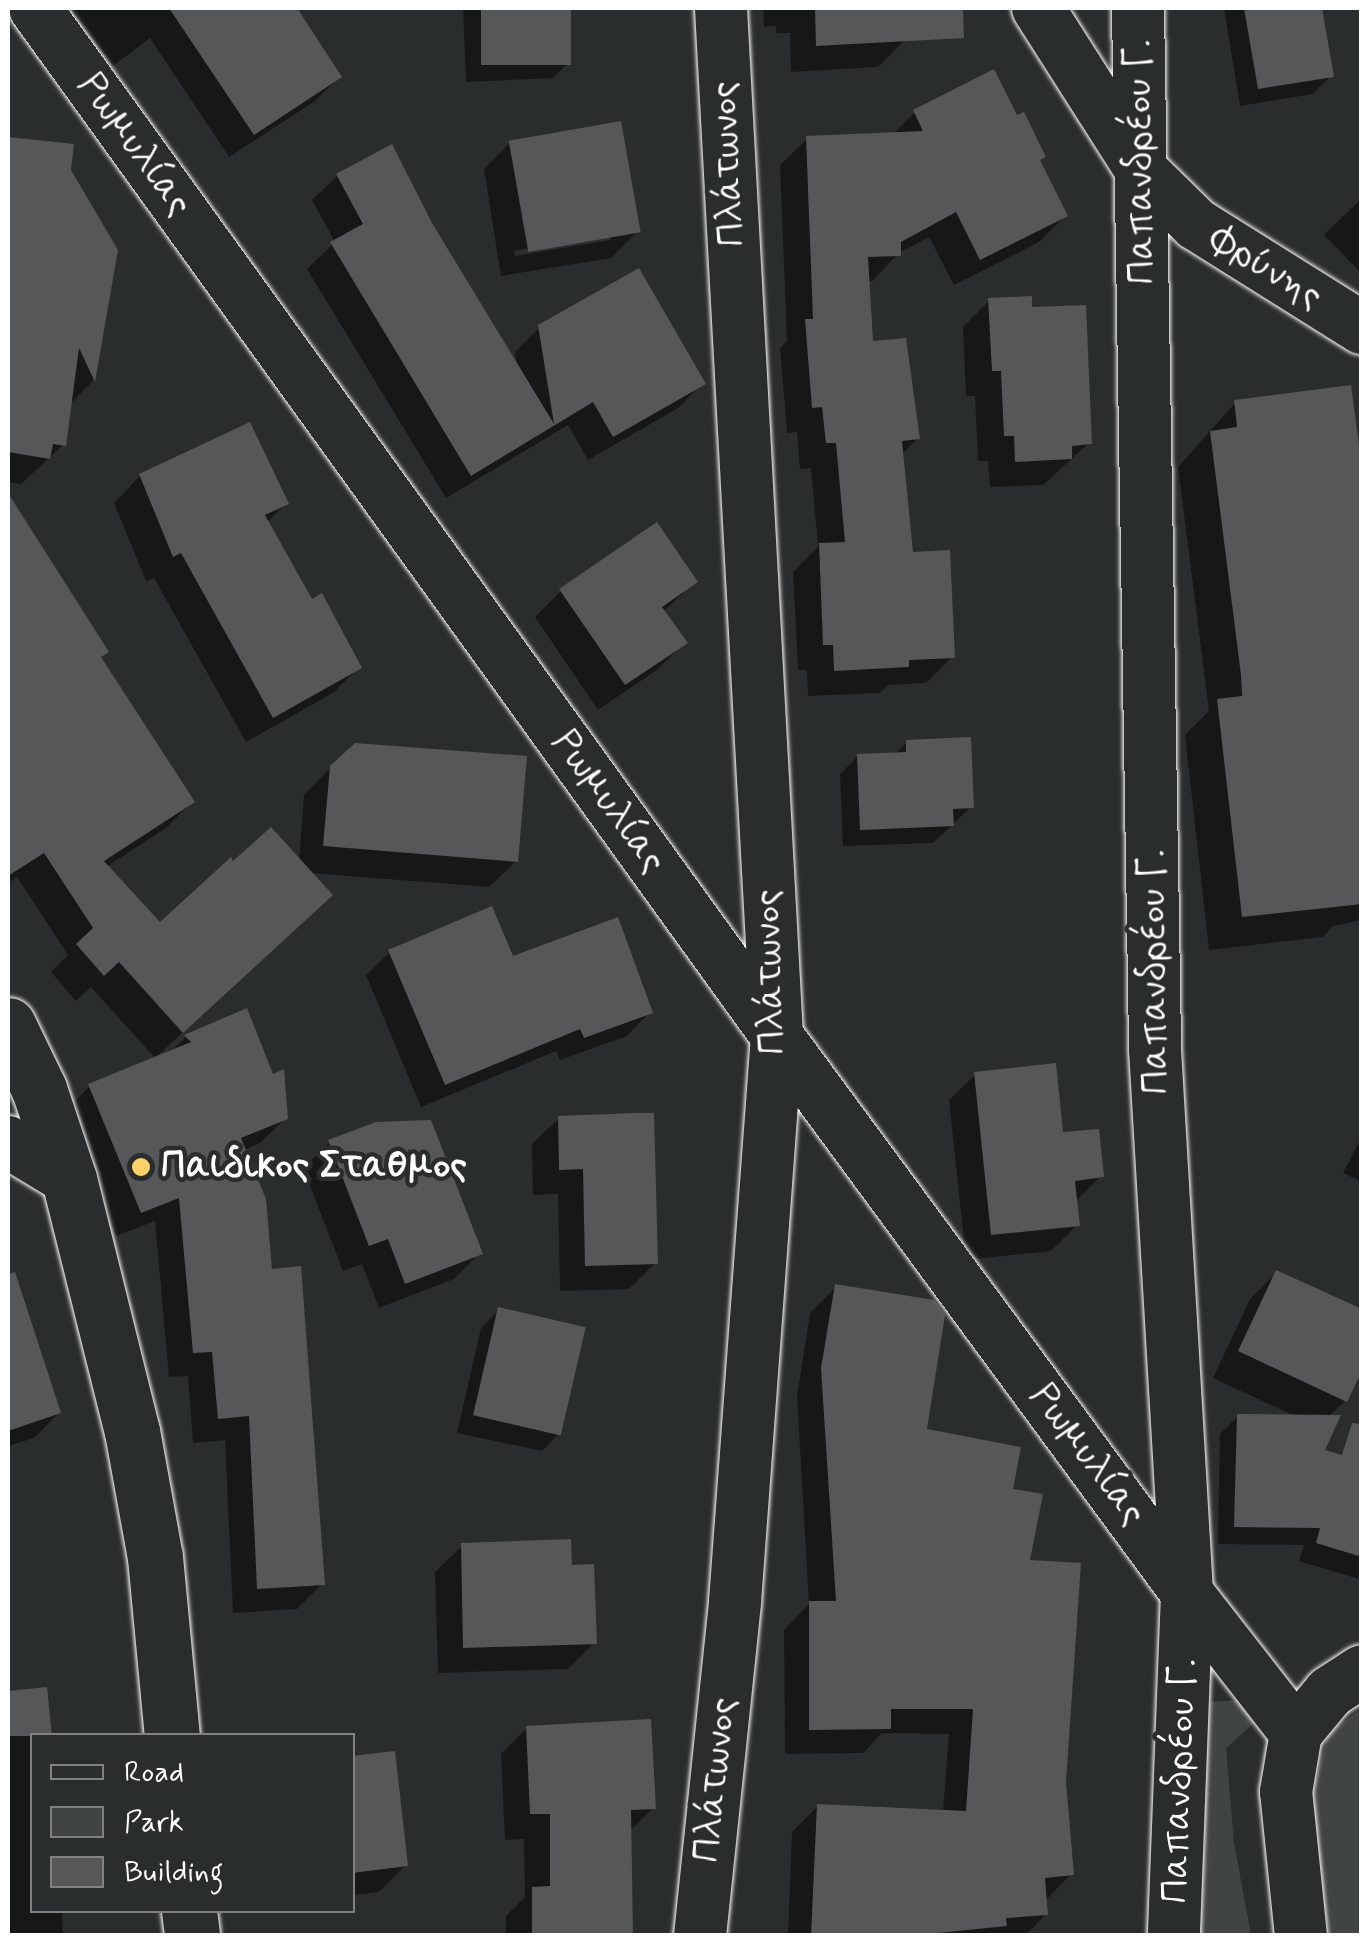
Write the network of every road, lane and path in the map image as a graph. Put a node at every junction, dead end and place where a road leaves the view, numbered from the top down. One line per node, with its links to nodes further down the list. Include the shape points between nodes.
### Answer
1 (35, 8): 8 (street, Ρωμυλίας)
2 (720, 8): 8 (street, Πλάτωνος)
3 (1038, 8): 5 (street, Φρύνης)
4 (1138, 8): 5 (street, Παπανδρέου Γ.)
5 (1142, 171): 6 (street, Φρύνης, via 1196,224); 11 (street, Παπανδρέου Γ., via 1155,1048)
6 (1362, 328)
7 (8, 1025): 10 (street, via 39,1088)
8 (777, 1036): 11 (street, Ρωμυλίας); 15 (street, Πλάτωνος, via 735,1602)
9 (8, 1142): 10 (street)
10 (69, 1179): 13 (street, via 132,1431 155,1557)
11 (1187, 1593): 14 (street, Ρωμυλίας); 16 (street, Παπανδρέου Γ.)
12 (1362, 1671): 14 (street, via 1330,1692)
13 (172, 1733)
14 (1296, 1733): 17 (street, via 1286,1792)
15 (700, 1936)
16 (1174, 1936)
17 (1301, 1936)

